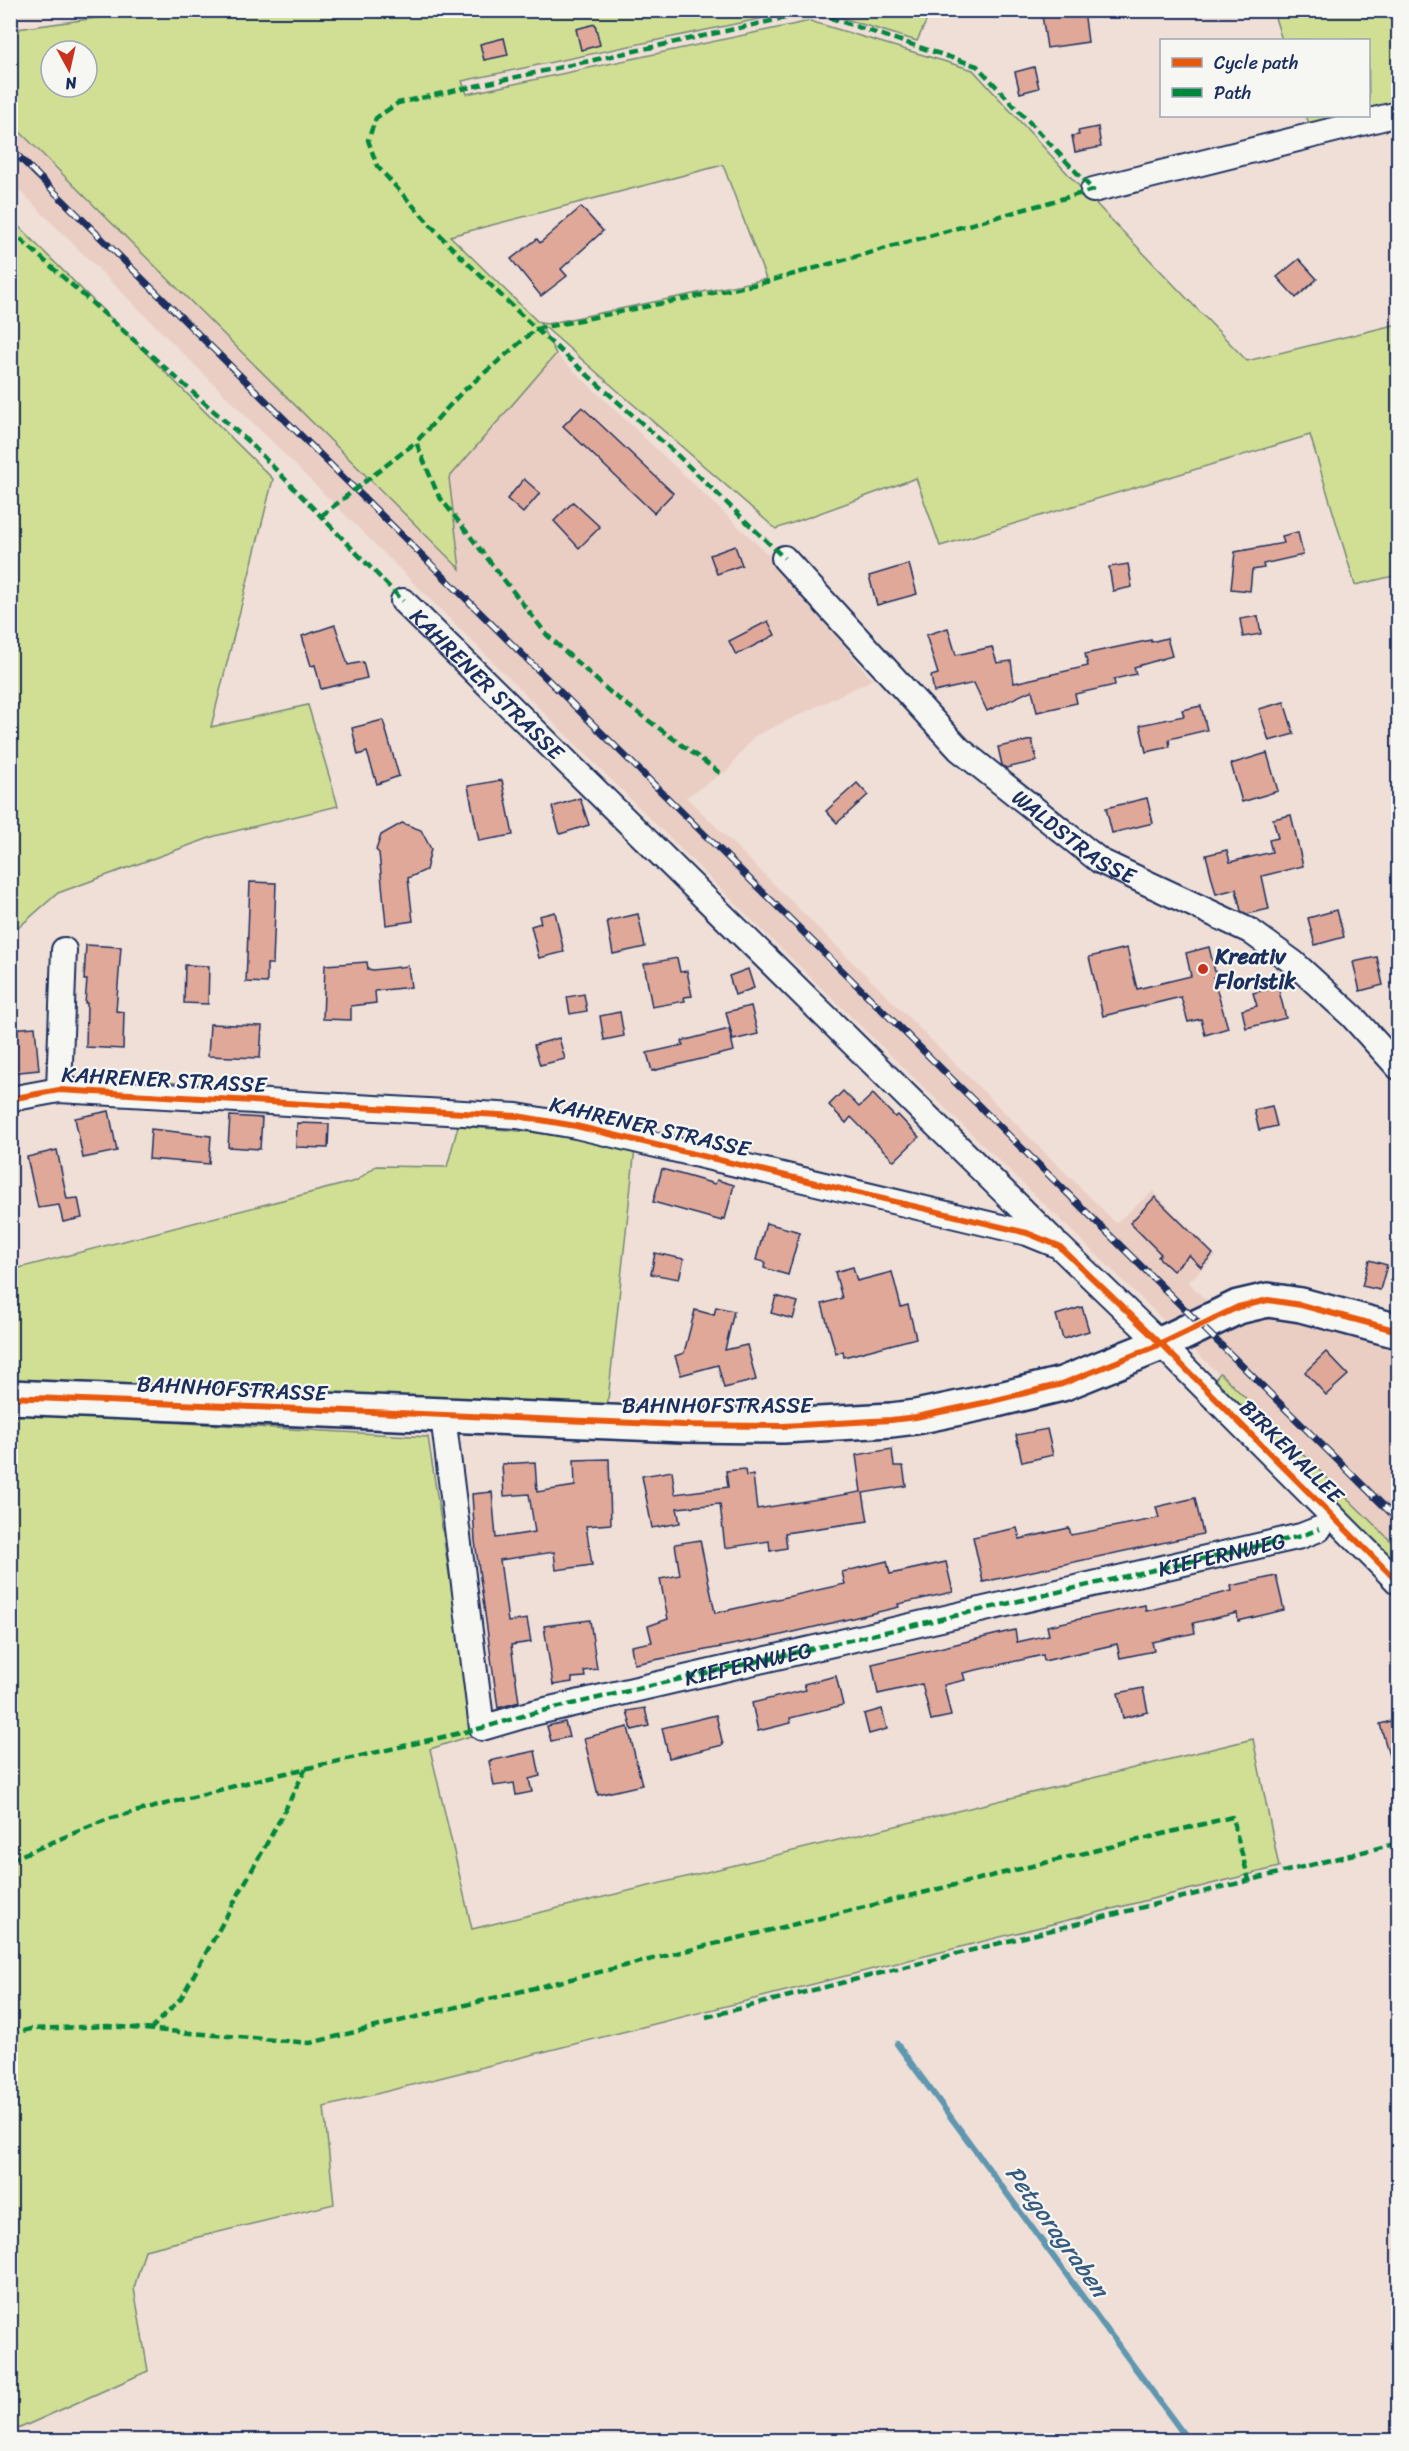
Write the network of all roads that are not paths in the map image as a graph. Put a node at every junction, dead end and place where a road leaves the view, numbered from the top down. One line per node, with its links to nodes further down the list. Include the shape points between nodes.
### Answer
1 (1398, 114): 2 (street)
2 (1093, 190)
3 (784, 558): 6 (street, WALDSTRASSE, via 959,749 1100,861 1250,931 1294,963 1343,1008)
4 (403, 601): 9 (street, KAHRENER STRASSE)
5 (64, 950): 7 (street)
6 (1398, 1067)
7 (59, 1090): 8 (street, KAHRENER STRASSE); 9 (street, KAHRENER STRASSE, via 517,1116 1027,1233)
8 (10, 1099)
9 (1059, 1246): 11 (street, KAHRENER STRASSE)
10 (1398, 1331): 11 (main road, BAHNHOFSTRASSE, via 1268,1300 1238,1307)
11 (1161, 1344): 13 (main road, BAHNHOFSTRASSE, via 1062,1384 891,1420 783,1426); 15 (street, BIRKENALLEE)
12 (10, 1396): 13 (main road, BAHNHOFSTRASSE)
13 (443, 1416): 14 (street, KIEFERNWEG, via 482,1728 1301,1536)
14 (1319, 1528)
15 (1398, 1582)

